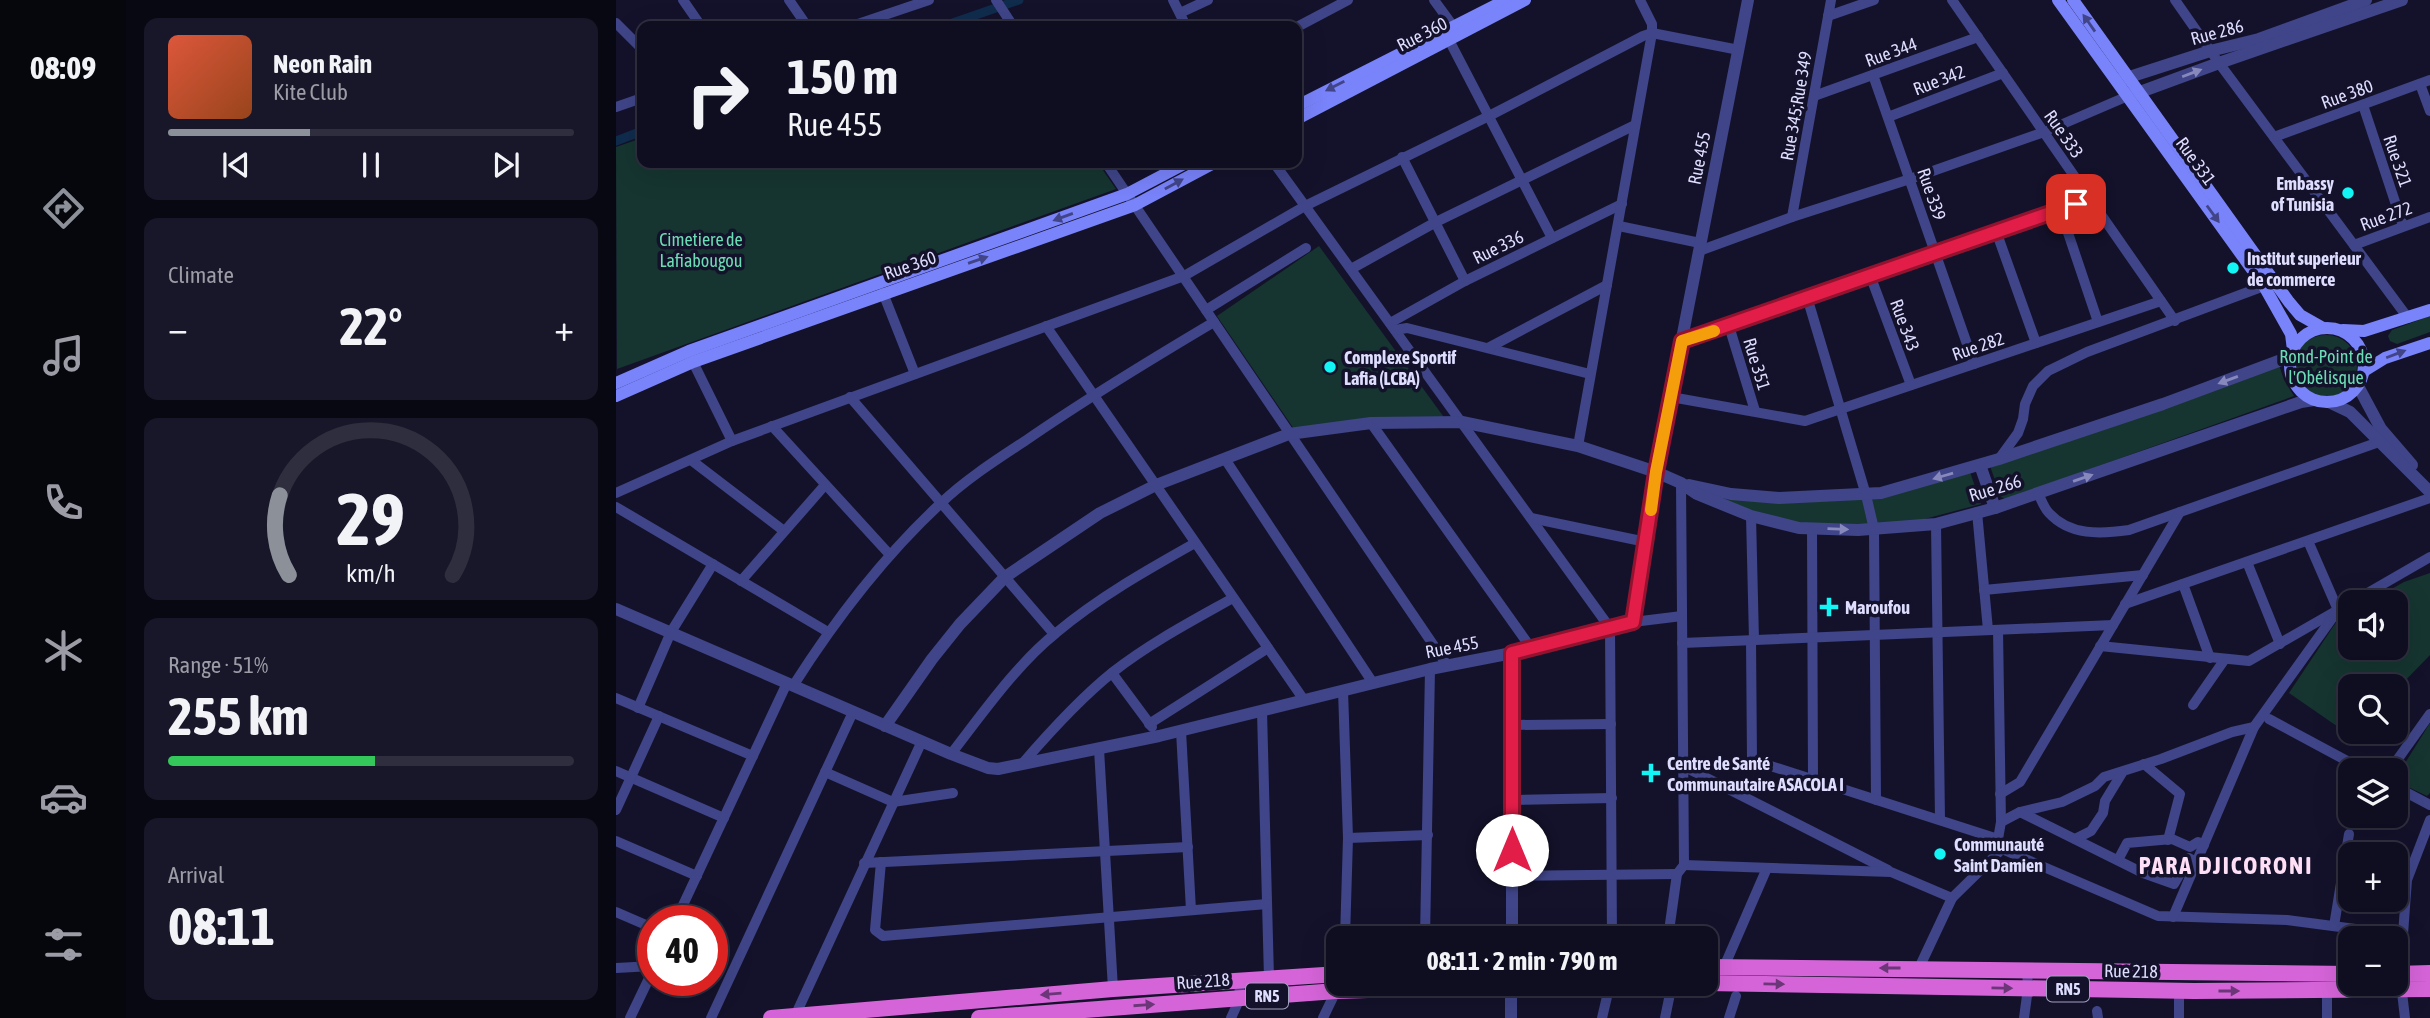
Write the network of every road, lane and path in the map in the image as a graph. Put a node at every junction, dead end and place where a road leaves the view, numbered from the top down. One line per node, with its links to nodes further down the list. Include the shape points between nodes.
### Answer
1 (683, 0): 25 (street)
2 (789, 0): 26 (street)
3 (888, 0): 22 (street)
4 (929, 0): 22 (street)
5 (1174, 0): 23 (street)
6 (1208, 0): 23 (street)
7 (1348, 0): 31 (street)
8 (1434, 0): 32 (street)
9 (1506, 0): 32 (main road, Rue 360)
10 (1525, 0): 35 (main road, Rue 360)
11 (1640, 0): 33 (street)
12 (1748, 0): 37 (street, Rue 455)
13 (1831, 0): 24 (street, Rue 345;Rue 349)
14 (1874, 0): 24 (street)
15 (1952, 0): 34 (street, Rue 333)
16 (2058, 0): 42 (main road, Rue 331)
17 (2073, 0): 42 (main road, Rue 331, one-way to 17)
18 (2175, 0): 38 (street)
19 (2366, 0): 38 (street, Rue 286)
20 (2402, 0): 39 (street)
21 (996, 1): 28 (street)
22 (896, 11): 27 (street)
23 (1180, 13): 29 (street)
24 (1828, 16): 45 (street, Rue 345;Rue 349)
25 (698, 21)
26 (804, 21)
27 (867, 21)
28 (1009, 21)
29 (1184, 21)
30 (616, 23): 36 (street)
31 (1302, 24)
32 (1452, 26): 47 (main road, Rue 360, one-way to 47)
33 (1653, 33): 37 (street); 52 (street); 54 (street)
34 (1978, 37): 40 (street, Rue 333); 41 (street, Rue 344)
35 (1449, 40): 51 (main road, Rue 360); 52 (street)
36 (637, 44)
37 (1739, 50): 78 (street, Rue 455)
38 (2210, 51): 39 (street); 42 (street, Rue 286)
39 (2218, 63): 44 (street, one-way to 39); 56 (street)
40 (2003, 73): 53 (street, Rue 342); 55 (street, Rue 333)
41 (1873, 75): 45 (street, Rue 344); 53 (street, Rue 339)
42 (2122, 79): 44 (main road, Rue 331)
43 (2425, 82): 48 (street, Rue 380); 50 (street)
44 (2134, 95): 55 (street); 86 (main road, Rue 331, one-way to 86); 99 (main road, Rue 331, via 2288,302)
45 (1814, 96): 70 (street, Rue 345;Rue 349)
46 (637, 100): 49 (street)
47 (1302, 103)
48 (2362, 105): 56 (street, Rue 380); 74 (street, Rue 321)
49 (616, 107)
50 (2430, 111)
51 (1302, 116)
52 (1489, 116): 57 (street); 63 (street)
53 (1888, 117): 62 (street, Rue 339)
54 (1635, 125): 63 (street); 66 (street)
55 (2044, 132): 62 (street); 65 (street, Rue 333)
56 (2274, 137): 77 (street)
57 (1402, 157): 68 (street); 72 (street)
58 (1109, 168): 64 (street)
59 (1176, 168): 64 (main road, Rue 360)
60 (1205, 168): 67 (main road, Rue 360, one-way to 60)
61 (1278, 168): 68 (street)
62 (1910, 179): 70 (street); 80 (street, Rue 339)
63 (1522, 181): 72 (street); 76 (street)
64 (1127, 194): 67 (street); 106 (main road, Rue 360, one-way to 106)
65 (2091, 200): 69 (street); 89 (street, Rue 333)
66 (1622, 204): 73 (street); 76 (street, Rue 336)
67 (1135, 205): 82 (street); 87 (main road, Rue 360, one-way to 67)
68 (1305, 206): 81 (street); 82 (street)
69 (2060, 209): 75 (street); 95 (street)
70 (1791, 217): 78 (street)
71 (2430, 217): 74 (street, Rue 272)
72 (1436, 222): 81 (street); 84 (street)
73 (1619, 226): 78 (street); 85 (street)
74 (2403, 226): 77 (street, Rue 272)
75 (1996, 231): 80 (street); 102 (street)
76 (1552, 238): 84 (street, Rue 336)
77 (2354, 245): 92 (street)
78 (1700, 247): 101 (street, Rue 455)
79 (1306, 248): 90 (street)
80 (1935, 253): 83 (street); 107 (street, Rue 339)
81 (1351, 269): 97 (street)
82 (1184, 275): 90 (street); 96 (street)
83 (1870, 275): 88 (street); 112 (street, Rue 343)
84 (1465, 281): 97 (street, Rue 336)
85 (1607, 285): 104 (street); 110 (street)
86 (2264, 286): 93 (street); 105 (main road, Rue 331, via 2291,334)
87 (883, 293): 106 (main road, Rue 360); 109 (street)
88 (1807, 297): 98 (street); 120 (street)
89 (2161, 301): 93 (street, Rue 333); 95 (street, Rue 282)
90 (1206, 310): 94 (street)
91 (2430, 310): 92 (main road)
92 (2408, 318): 100 (main road, via 2364,331)
93 (2175, 321): 130 (street, via 2048,370 2033,386 2018,433)
94 (1214, 322): 114 (street); 125 (street)
95 (2098, 322): 102 (street, Rue 282)
96 (1046, 326): 109 (street); 114 (street)
97 (1392, 326): 104 (street); 122 (street)
98 (1729, 326): 101 (street); 121 (street, Rue 351)
99 (2323, 328): 100 (main road); 105 (main road, via 2305,334)
100 (2338, 329): 108 (main road, via 2359,345)
101 (1682, 341): 117 (street, Rue 455)
102 (2036, 343): 107 (street, Rue 282)
103 (2428, 347): 108 (main road, one-way to 103, via 2385,358)
104 (1488, 348): 110 (street)
105 (2292, 353): 118 (main road, via 2292,379); 130 (street, Rue 266, one-way to 130, via 2163,404)
106 (691, 356): 111 (main road, Rue 360); 115 (main road, Rue 360); 126 (street)
107 (1974, 364): 112 (street, Rue 282)
108 (2364, 371): 113 (main road)
109 (915, 374): 116 (street)
110 (1590, 374): 128 (street)
111 (617, 379)
112 (1911, 385): 120 (street, Rue 282)
113 (2358, 386): 119 (main road, via 2345,398); 134 (street, via 2381,429)
114 (1093, 394): 137 (street); 143 (street)
115 (616, 397)
116 (850, 397): 124 (street); 143 (street)
117 (1671, 397): 121 (street); 133 (street, Rue 455)
118 (2314, 400): 119 (main road); 140 (street, Rue 266, one-way to 118)
119 (2329, 402): 127 (street, via 2350,412)
120 (1840, 409): 121 (street, Rue 282, via 1805,421); 141 (street)
121 (1755, 411)
122 (1462, 422): 123 (street, Rue 266); 128 (street, Rue 266); 149 (street)
123 (1371, 423): 125 (street, Rue 266); 187 (street)
124 (772, 426): 126 (street); 136 (street)
125 (1289, 434): 129 (street, Rue 266); 191 (street)
126 (732, 441): 131 (street)
127 (2379, 442): 138 (street); 147 (street)
128 (1578, 446): 133 (street, Rue 266)
129 (1225, 459): 137 (street, Rue 266); 194 (street)
130 (1999, 459): 132 (street, Rue 266)
131 (691, 460): 139 (street); 153 (street)
132 (1979, 465): 141 (street, Rue 266, one-way to 141); 145 (street)
133 (1656, 472): 135 (street, Rue 266); 156 (street, Rue 455)
134 (2430, 482)
135 (1681, 483): 141 (street, Rue 266, via 1779,498); 148 (street, Rue 266); 171 (street)
136 (825, 485): 153 (street); 157 (street)
137 (1156, 485): 155 (street); 162 (street, Rue 266, via 1100,513)
138 (2430, 492)
139 (616, 493)
140 (2038, 493): 145 (street, Rue 266); 147 (street, via 2049,513 2080,531 2098,534 2129,530)
141 (1866, 495): 152 (street)
142 (2430, 498): 154 (street)
143 (941, 503): 157 (street); 162 (street)
144 (616, 507): 160 (street)
145 (1995, 508): 146 (street, Rue 266)
146 (1977, 512): 150 (street, Rue 266); 165 (street)
147 (2180, 512): 161 (street)
148 (1751, 516): 151 (street, Rue 266); 182 (street)
149 (1531, 518): 156 (street); 174 (street)
150 (1936, 524): 152 (street, Rue 266); 178 (street)
151 (1812, 528): 152 (street, Rue 266, one-way to 152); 181 (street)
152 (1874, 529): 180 (street)
153 (785, 531): 163 (street)
154 (2308, 541): 159 (street); 170 (street)
155 (1195, 542): 167 (street); 179 (street, via 1119,586)
156 (1646, 542): 172 (street, Rue 455)
157 (890, 555): 177 (street)
158 (2430, 556): 166 (street)
159 (2247, 562): 164 (street); 184 (street)
160 (713, 564): 163 (street); 176 (street)
161 (2143, 575): 165 (street); 168 (street)
162 (1005, 577): 179 (street); 209 (street, Rue 266, via 939,650)
163 (741, 581): 177 (street)
164 (2183, 584): 168 (street); 189 (street)
165 (1984, 590): 175 (street)
166 (2372, 590)
167 (1233, 598): 186 (street); 193 (street, via 1155,642)
168 (2125, 604): 173 (street)
169 (616, 608): 176 (street)
170 (2338, 610): 184 (street); 210 (street)
171 (1682, 616): 172 (street); 183 (street)
172 (1633, 622): 174 (street, Rue 455)
173 (2113, 625): 175 (street); 185 (street)
174 (1610, 628): 187 (street, Rue 455); 207 (street)
175 (1993, 630): 178 (street); 229 (street)
176 (671, 632): 195 (street); 200 (street)
177 (828, 632): 195 (street)
178 (1938, 632): 180 (street); 238 (street)
179 (1054, 634): 215 (street, via 997,694)
180 (1875, 635): 181 (street); 232 (street)
181 (1812, 638): 182 (street); 226 (street)
182 (1752, 640): 183 (street); 226 (street, via 1752,760)
183 (1682, 643): 221 (street)
184 (2280, 644): 190 (street, via 2249,662)
185 (2100, 646): 189 (street); 229 (street, via 2020,782)
186 (1268, 648): 198 (street); 206 (street)
187 (1531, 648): 188 (street, Rue 455)
188 (1512, 653): 191 (street, Rue 455); 208 (street)
189 (2210, 658): 190 (street)
190 (2225, 659): 199 (street)
191 (1447, 665): 192 (street, Rue 455)
192 (1430, 669): 194 (street, Rue 455); 242 (street)
193 (1112, 673): 206 (street); 220 (street)
194 (1373, 683): 196 (street, Rue 455)
195 (790, 684): 202 (street); 216 (street)
196 (1343, 690): 198 (street, Rue 455); 243 (street)
197 (616, 698): 200 (street)
198 (1304, 700): 201 (street, Rue 455)
199 (2193, 705)
200 (638, 708): 204 (street)
201 (1262, 710): 211 (street, Rue 455); 263 (street)
202 (853, 712): 209 (street); 223 (street)
203 (2430, 714): 218 (street)
204 (659, 716): 216 (street); 225 (street)
205 (2269, 719): 217 (street)
206 (1149, 724): 212 (street)
207 (1611, 724): 208 (street); 230 (street)
208 (1512, 725): 231 (street)
209 (885, 726): 213 (street)
210 (2254, 727): 219 (street); 249 (street)
211 (1181, 731): 212 (street, Rue 455); 250 (street)
212 (1159, 736): 214 (street, Rue 455)
213 (922, 741): 215 (street); 233 (street)
214 (1099, 749): 220 (street, Rue 455); 251 (street)
215 (951, 754): 220 (street, Rue 455, via 988,768)
216 (753, 756): 237 (street)
217 (2342, 758)
218 (2399, 758)
219 (2144, 764): 224 (street); 245 (street, via 2180,794)
220 (1022, 765)
221 (1683, 766): 257 (street); 258 (street)
222 (616, 771): 225 (street)
223 (825, 772): 233 (street); 311 (street)
224 (2122, 773): 236 (street, via 2104,777 2062,802); 244 (street, via 2091,831)
225 (630, 777): 235 (street); 237 (street)
226 (1813, 779): 232 (street)
227 (953, 793): 233 (street)
228 (2408, 793): 234 (street)
229 (2000, 794): 240 (street)
230 (1612, 798): 231 (street); 259 (street)
231 (1512, 800): 261 (street)
232 (1876, 800): 238 (street)
233 (893, 802): 255 (street)
234 (2430, 805)
235 (616, 810)
236 (2020, 812): 240 (street); 244 (street)
237 (724, 818): 260 (street)
238 (1940, 820): 248 (street)
239 (2430, 820): 246 (street)
240 (2001, 822): 248 (street)
241 (2349, 834): 275 (street)
242 (1428, 835): 243 (street); 271 (street)
243 (1348, 838): 270 (street)
244 (2075, 839): 252 (street)
245 (2168, 840): 249 (street, via 2190,847 2198,842); 252 (street, via 2127,843)
246 (2426, 840): 276 (street, via 2407,880)
247 (616, 841): 260 (street)
248 (2000, 844): 262 (street); 268 (street, via 2158,916)
249 (2204, 845): 254 (street)
250 (1188, 847): 251 (street); 265 (street)
251 (1105, 851): 253 (street); 267 (street)
252 (2118, 860): 254 (street, via 2174,884 2189,858)
253 (881, 862): 255 (street); 267 (street, via 875,930 884,936)
254 (2196, 862): 268 (street)
255 (864, 863): 309 (street)
256 (1767, 868): 257 (street); 258 (street); 279 (street)
257 (1680, 869): 259 (street); 274 (street)
258 (1891, 872): 262 (street)
259 (1613, 874): 261 (street); 273 (street)
260 (697, 876): 264 (street)
261 (1512, 876): 272 (street)
262 (1952, 898): 282 (street)
263 (1267, 904): 265 (street); 288 (street)
264 (683, 905)
265 (1191, 910): 267 (street)
266 (616, 912): 269 (street)
267 (1109, 916): 294 (street)
268 (2173, 916): 275 (street)
269 (637, 921)
270 (1345, 926)
271 (1425, 926)
272 (1512, 926)
273 (1612, 926)
274 (1670, 926)
275 (2334, 926): 277 (street)
276 (2402, 926)
277 (2338, 927)
278 (1718, 967): 279 (highway, Rue 218 / RN5)
279 (1724, 967): 282 (highway, Rue 218 / RN5, one-way to 279)
280 (616, 968): 281 (street)
281 (637, 968)
282 (1919, 968): 283 (highway, Rue 218 / RN5)
283 (2027, 969): 285 (highway, Rue 218 / RN5); 292 (street)
284 (2430, 973): 287 (highway, Rue 218 / RN5)
285 (2338, 974)
286 (1326, 975): 288 (highway, Rue 218 / RN5)
287 (2408, 977)
288 (1269, 978): 289 (highway, Rue 218 / RN5)
289 (1239, 980): 294 (highway, Rue 218 / RN5); 306 (street)
290 (2408, 982): 295 (highway, Rue 218 / RN5)
291 (1718, 983): 292 (highway, Rue 218 / RN5, one-way to 292)
292 (2028, 988): 297 (highway, Rue 218 / RN5); 320 (street)
293 (2338, 988): 296 (highway, Rue 218 / RN5)
294 (1113, 989): 307 (highway, Rue 218 / RN5, one-way to 307)
295 (2430, 989)
296 (2327, 990): 297 (highway, Rue 218 / RN5, one-way to 296); 322 (street)
297 (2179, 991): 321 (street)
298 (1326, 992): 306 (highway, Rue 218 / RN5)
299 (640, 996): 310 (street)
300 (1334, 996): 315 (street)
301 (1511, 996): 316 (street)
302 (1607, 996): 317 (street)
303 (1670, 996): 318 (street)
304 (1736, 996): 319 (street)
305 (2402, 996): 323 (street)
306 (1240, 998): 308 (highway, Rue 218 / RN5, one-way to 306); 314 (street)
307 (855, 1014): 309 (highway, Rue 218 / RN5)
308 (1040, 1015): 313 (highway, Rue 218 / RN5)
309 (795, 1016): 312 (highway, Rue 218 / RN5)
310 (630, 1018)
311 (711, 1018)
312 (771, 1018)
313 (979, 1018)
314 (1231, 1018)
315 (1323, 1018)
316 (1511, 1018)
317 (1602, 1018)
318 (1665, 1018)
319 (1729, 1018)
320 (2024, 1018)
321 (2179, 1018)
322 (2327, 1018)
323 (2405, 1018)

